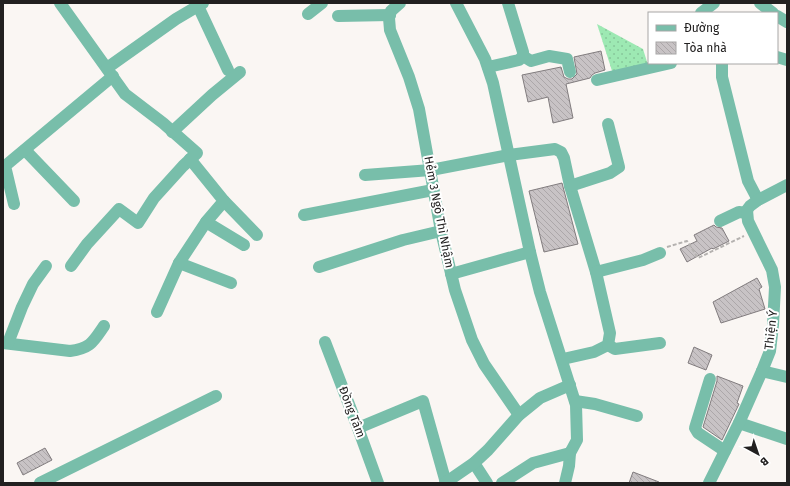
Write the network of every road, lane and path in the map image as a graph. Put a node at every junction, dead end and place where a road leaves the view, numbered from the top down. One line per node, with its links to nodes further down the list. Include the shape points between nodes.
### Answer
1 (60, 3): 20 (street)
2 (322, 3): 11 (street)
3 (400, 3): 12 (street)
4 (456, 3): 19 (street)
5 (508, 3): 16 (street)
6 (714, 3): 9 (street)
7 (759, 3): 10 (street)
8 (200, 4): 20 (street, via 176,19); 24 (street, via 234,71)
9 (702, 12)
10 (772, 12)
11 (308, 14)
12 (390, 14): 13 (street); 28 (street, Hẻm 3 Ngô Thì Nhậm, via 390,30 419,108)
13 (338, 16)
14 (778, 17): 15 (street)
15 (787, 22)
16 (523, 56): 19 (street, via 519,60); 21 (street, via 531,61 549,56 567,60)
17 (667, 64): 22 (street)
18 (722, 64): 33 (street, via 722,77 748,181)
19 (488, 67): 26 (street, via 498,99)
20 (110, 72): 24 (street, via 125,94); 25 (street)
21 (570, 72)
22 (597, 80)
23 (608, 124): 31 (street, via 619,167 610,173)
24 (172, 132): 27 (street, via 197,153)
25 (25, 150): 34 (street); 36 (street, via 5,166)
26 (509, 156): 28 (street); 31 (street, via 555,149 561,152 564,158); 46 (street)
27 (190, 159): 35 (street); 50 (street, via 154,198 138,223 119,209)
28 (430, 170): 29 (street); 32 (street, Hẻm 3 Ngô Thì Nhậm)
29 (365, 176)
30 (787, 185): 33 (street)
31 (570, 186): 52 (street)
32 (433, 190): 38 (street); 41 (street, Hẻm 3 Ngô Thì Nhậm)
33 (758, 200): 37 (street, via 750,206)
34 (74, 201)
35 (224, 201): 40 (street); 43 (street)
36 (14, 204)
37 (747, 213): 39 (street, via 739,212); 42 (street, Thiện Ý)
38 (304, 215)
39 (720, 221)
40 (206, 222): 45 (street); 48 (street)
41 (440, 231): 51 (street); 53 (street, Hẻm 3 Ngô Thì Nhậm)
42 (754, 232): 44 (path, via 698,258 687,241); 62 (street, Thiện Ý, via 772,270 775,287 770,351)
43 (257, 235)
44 (674, 244)
45 (244, 245)
46 (530, 252): 53 (street); 61 (street, via 540,292)
47 (660, 254): 52 (street)
48 (179, 264): 54 (street); 55 (street)
49 (46, 266): 58 (street, via 33,284)
50 (71, 266)
51 (319, 267)
52 (596, 272): 60 (street, via 610,332)
53 (451, 274): 68 (street, Hẻm 3 Ngô Thì Nhậm, via 472,340 484,364)
54 (231, 283)
55 (157, 312)
56 (104, 326): 58 (street, via 94,342 77,350)
57 (325, 342): 71 (street, Đồng Tâm)
58 (5, 343)
59 (660, 343): 60 (street, via 615,349)
60 (608, 345): 61 (street, via 594,352)
61 (563, 360): 65 (street)
62 (762, 371): 63 (street); 70 (street, Thiện Ý)
63 (787, 377)
64 (710, 378): 73 (street, via 695,428 698,433)
65 (570, 385): 67 (street); 68 (street, via 540,398)
66 (216, 396): 76 (street)
67 (575, 401): 69 (street); 74 (street, via 577,440)
68 (519, 415): 75 (street)
69 (637, 416)
70 (739, 423): 72 (street); 73 (street, Thiện Ý)
71 (358, 428): 77 (street, Đồng Tâm); 78 (street, via 423,400)
72 (787, 439)
73 (725, 451): 82 (street, Thiện Ý)
74 (570, 453): 80 (street, via 533,463); 81 (street)
75 (474, 463): 78 (street); 79 (street)
76 (40, 483)
77 (378, 483)
78 (445, 483)
79 (487, 483)
80 (502, 483)
81 (565, 483)
82 (709, 483)

